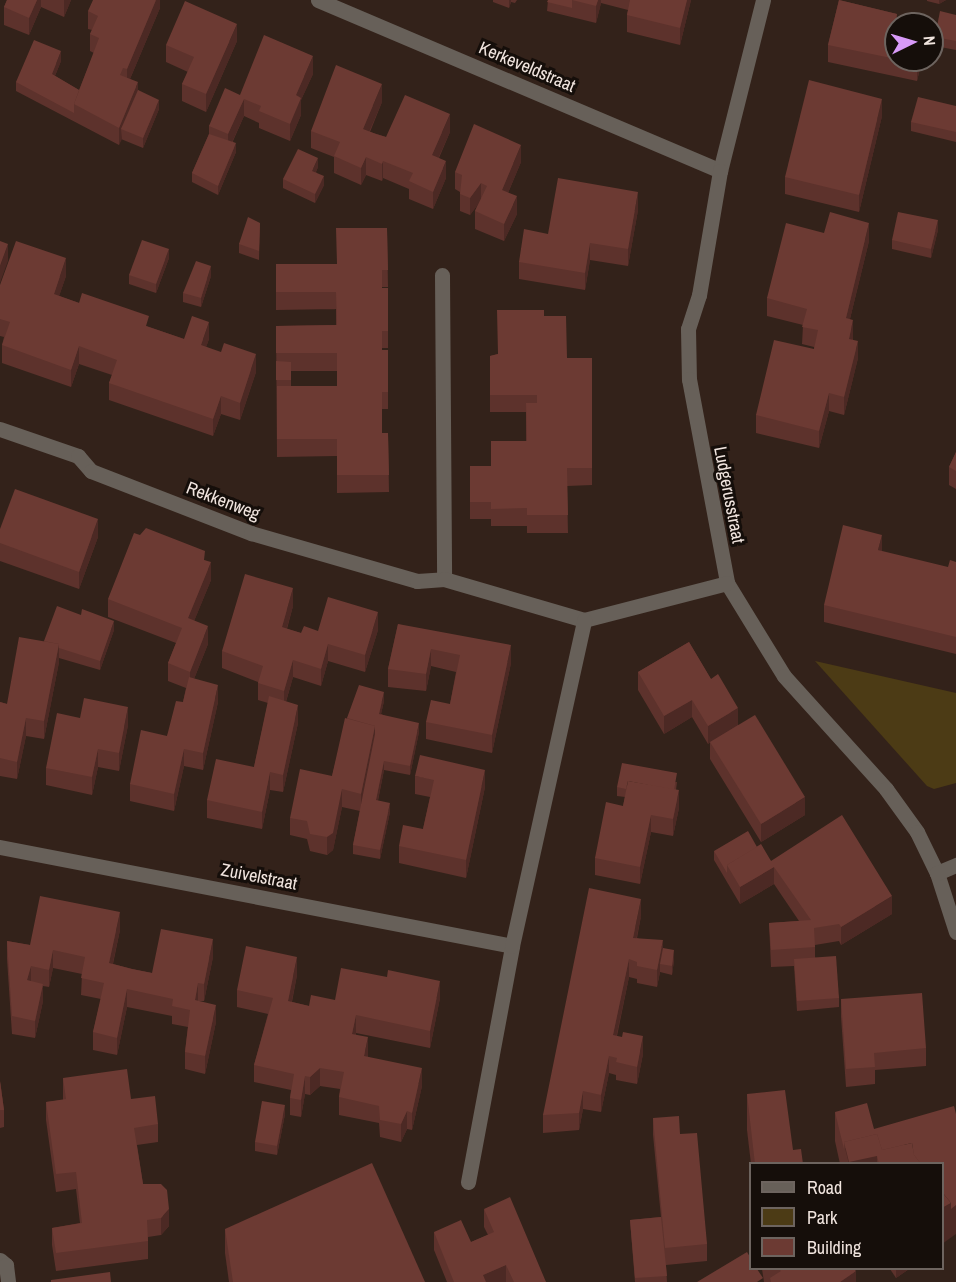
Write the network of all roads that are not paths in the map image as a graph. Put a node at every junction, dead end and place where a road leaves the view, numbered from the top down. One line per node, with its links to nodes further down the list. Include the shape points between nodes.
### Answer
1 (318, 0): 3 (street, Kerkeveldstraat)
2 (763, 0): 3 (street, Ludgerusstraat)
3 (720, 171): 7 (street, Ludgerusstraat, via 699,295 688,329 689,379)
4 (442, 275): 6 (street)
5 (0, 429): 6 (street, Rekkenweg, via 78,456 91,471 251,533 417,581)
6 (444, 579): 8 (street, Rekkenweg)
7 (727, 583): 8 (street); 11 (street, Ludgerusstraat, via 784,676 886,789 917,832)
8 (584, 620): 13 (street)
9 (0, 847): 13 (street, Zuivelstraat)
10 (956, 865): 11 (street)
11 (937, 873): 12 (street, Ludgerusstraat)
12 (956, 932)
13 (512, 946): 14 (street)
14 (468, 1182)
15 (0, 1260): 16 (street, via 6,1265)
16 (8, 1282)

